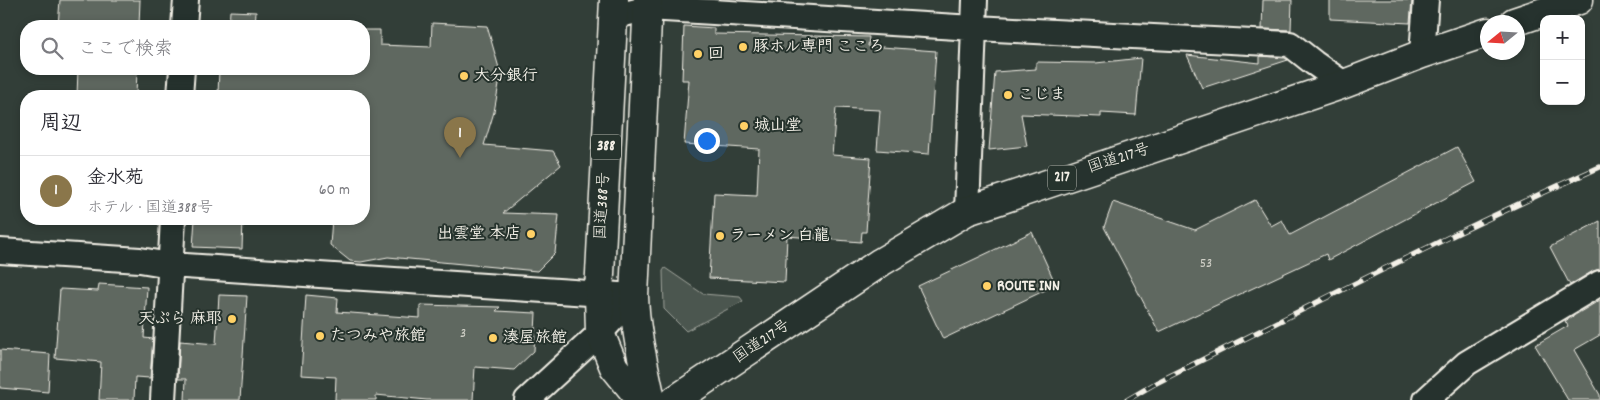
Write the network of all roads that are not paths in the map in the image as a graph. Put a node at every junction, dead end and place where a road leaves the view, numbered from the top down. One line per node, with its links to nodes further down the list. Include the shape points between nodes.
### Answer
1 (186, 0): 8 (street)
2 (975, 0): 9 (street)
3 (1426, 0): 11 (street)
4 (1579, 0): 7 (highway)
5 (648, 4): 6 (street); 9 (street); 21 (highway, 388)
6 (613, 9): 20 (highway, 国道388号 / 388)
7 (1525, 18)
8 (184, 20)
9 (974, 27): 13 (street, via 1290,44); 15 (street)
10 (1480, 35): 11 (highway, 国道217号 / 217)
11 (1422, 54): 13 (highway, 国道217号 / 217)
12 (182, 75): 14 (street)
13 (1344, 84): 15 (highway, 国道217号 / 217)
14 (180, 90)
15 (967, 211): 27 (highway, 国道217号 / 217, via 881,262)
16 (173, 225): 18 (street)
17 (0, 251): 18 (street, via 140,260)
18 (170, 265): 20 (street); 23 (street)
19 (1600, 284): 28 (street, via 1466,363)
20 (599, 293): 21 (street); 22 (highway, 国道388号 / 388)
21 (634, 296): 22 (street); 26 (highway, 388, via 634,320)
22 (600, 333): 24 (street); 25 (highway, 国道388号 / 388, via 614,367)
23 (162, 400)
24 (527, 400)
25 (641, 400)
26 (651, 400)
27 (674, 400)
28 (1426, 400)

